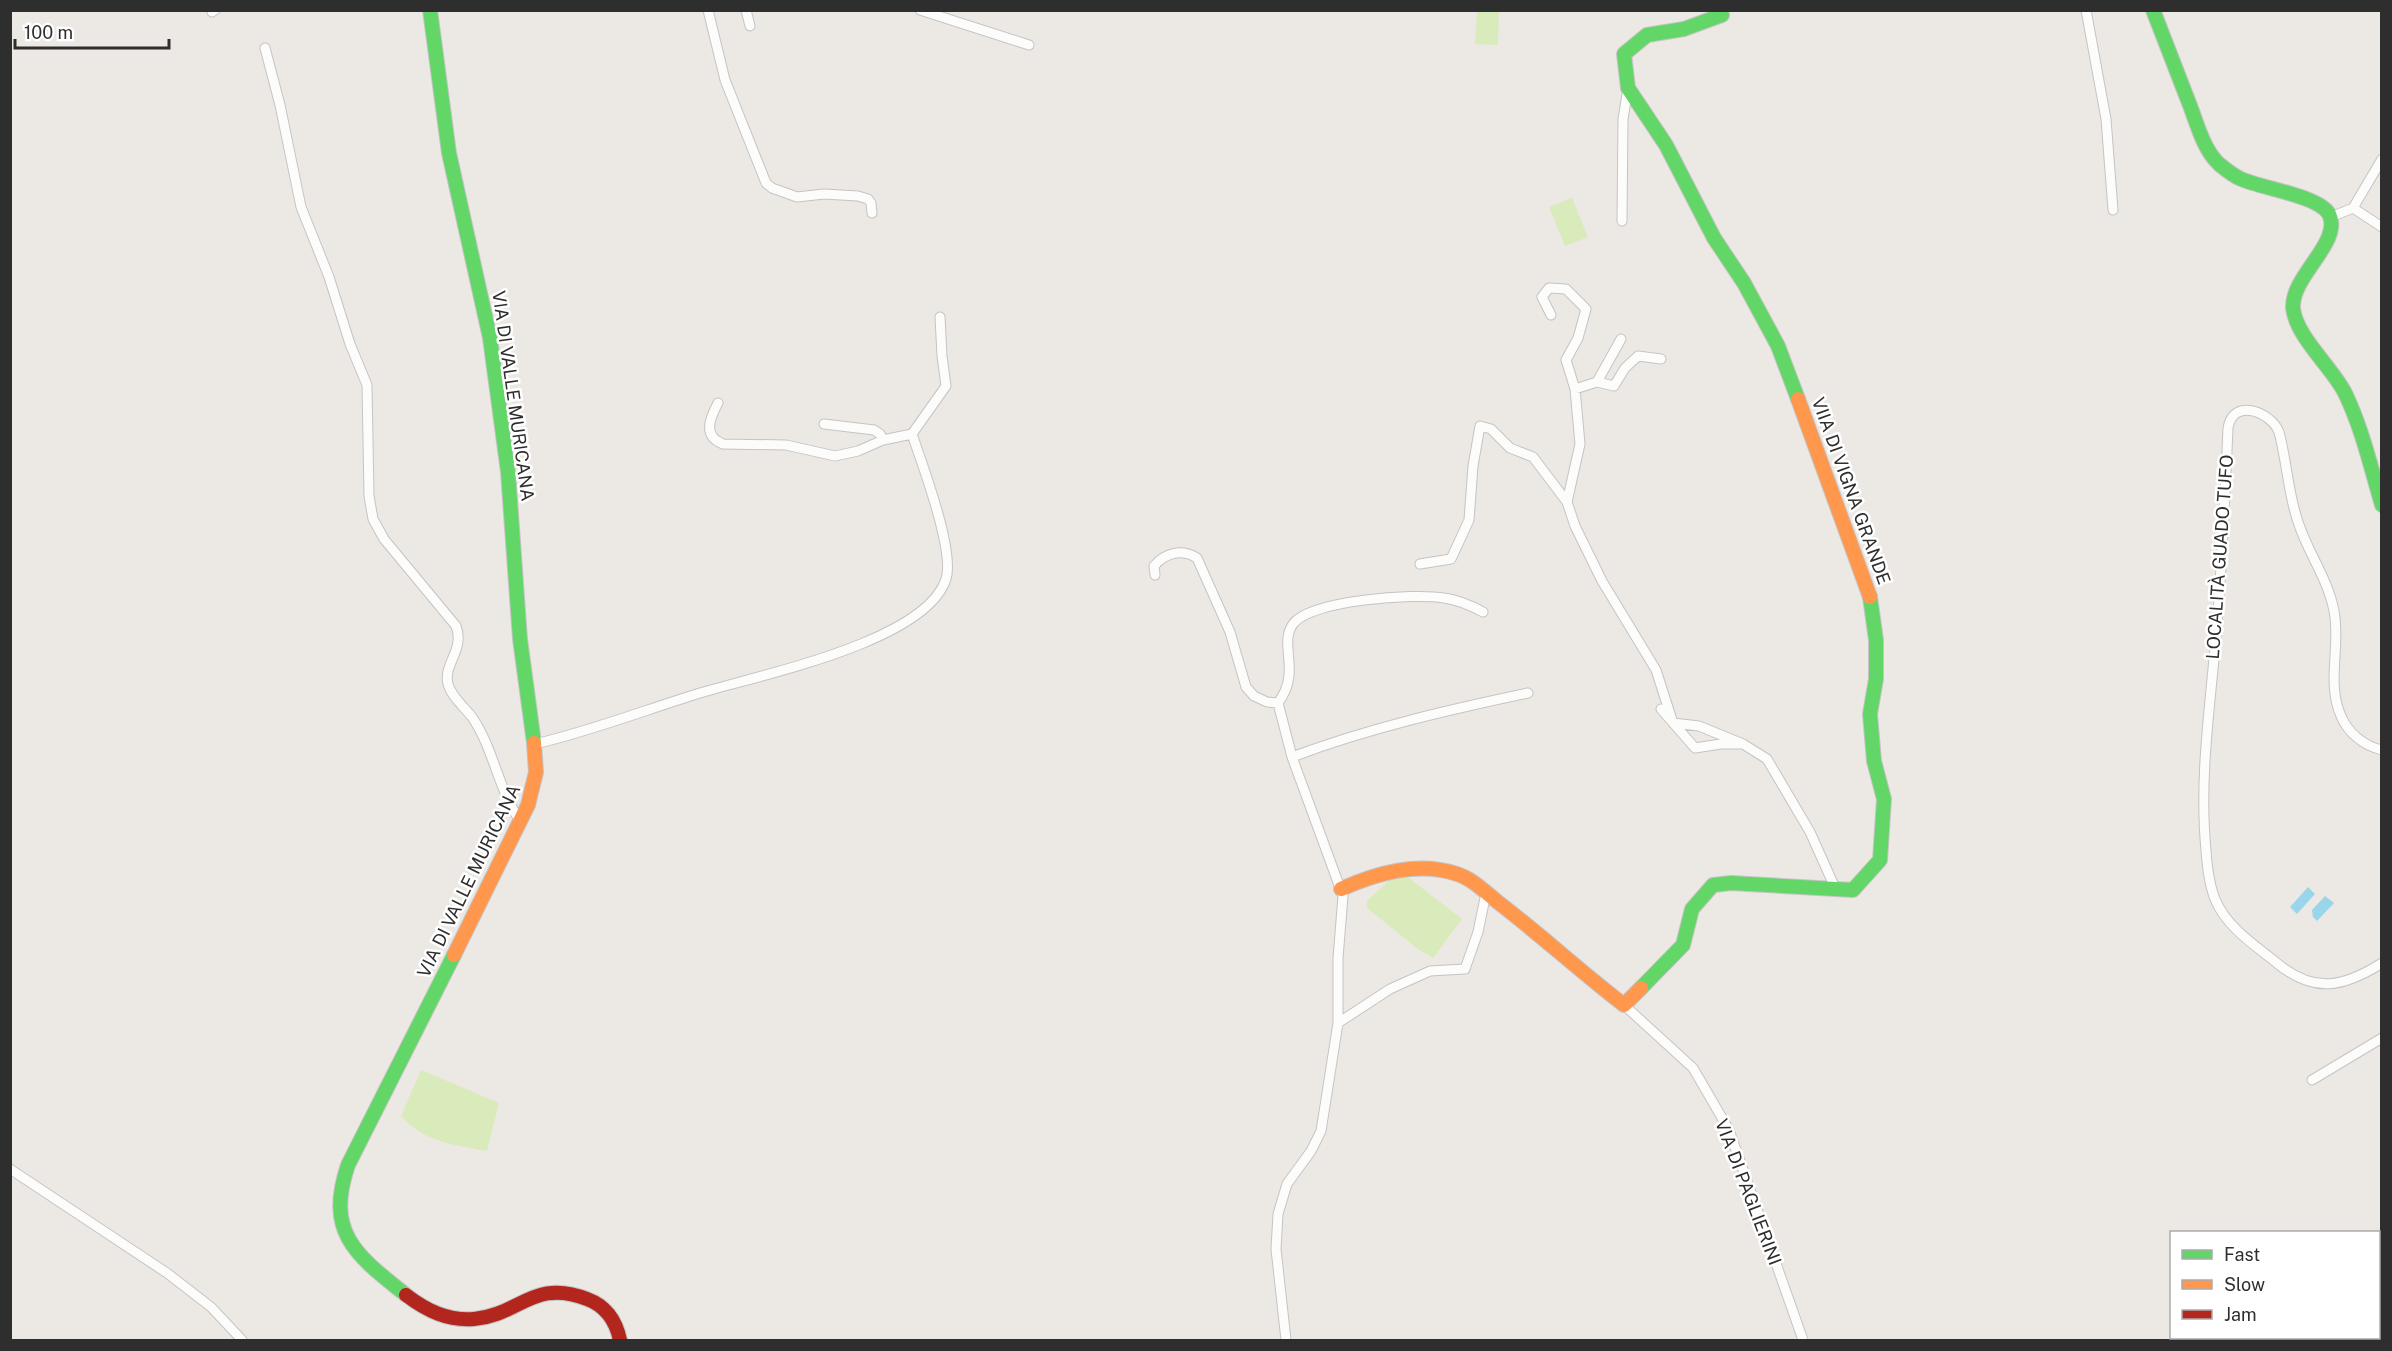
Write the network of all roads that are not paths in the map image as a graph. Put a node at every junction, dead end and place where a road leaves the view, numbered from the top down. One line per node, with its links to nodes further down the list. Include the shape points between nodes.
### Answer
1 (430, 10): 38 (street, VIA DI VALLE MURICANA, via 449,153 490,339 508,472 520,639)
2 (708, 10): 15 (street, via 725,80 766,183 799,198 824,194 861,197 871,203)
3 (746, 10): 8 (street)
4 (920, 10): 9 (street)
5 (1719, 10): 11 (street, VIIA DI VIGNA GRANDE, via 1722,15 1684,29 1647,35 1624,54)
6 (2086, 10): 14 (street, via 2106,119)
7 (2153, 10): 16 (street, via 2204,141 2217,163 2240,179 2318,204)
8 (750, 26)
9 (1029, 45)
10 (265, 48): 42 (street, via 301,207 367,385 369,496 374,519 384,539 456,626 458,647 447,674 448,686 478,727)
11 (1628, 88): 17 (street, via 1623,119); 44 (street, VIIA DI VIGNA GRANDE, via 1666,144 1714,238 1778,346 1870,594 1876,640 1876,679 1870,714 1874,761 1884,800 1880,860 1853,890)
12 (2382, 159): 13 (street)
13 (2354, 208): 16 (street); 18 (street)
14 (2113, 210)
15 (872, 213)
16 (2331, 217): 30 (street, via 2328,240 2297,290 2294,310 2348,400)
17 (1622, 221)
18 (2382, 227)
19 (1551, 315): 24 (street, via 1542,297 1549,288 1566,290 1586,309 1578,338 1566,360)
20 (940, 317): 27 (street, via 946,386)
21 (1621, 339): 23 (street)
22 (1661, 358): 23 (street, via 1638,356 1614,386)
23 (1598, 382): 24 (street)
24 (1575, 389): 29 (street, via 1580,444)
25 (718, 403): 28 (street, via 709,432 723,444 786,445 835,456)
26 (824, 424): 28 (street, via 874,430)
27 (912, 434): 28 (street); 38 (street, via 948,562 947,575 935,600 897,627 827,656)
28 (883, 440)
29 (1567, 502): 31 (street, via 1533,458 1510,448 1491,429 1480,426 1469,520 1451,559); 37 (street, via 1602,581 1656,670)
30 (2382, 505)
31 (1420, 564)
32 (1155, 575): 35 (street, via 1154,566 1167,556 1180,552 1197,558 1227,623 1246,687 1254,696)
33 (1483, 612): 35 (street, via 1466,602 1443,597 1396,596 1304,614 1287,637 1291,671 1286,693)
34 (1528, 693): 41 (street, via 1378,728)
35 (1278, 703): 41 (street)
36 (1661, 709): 37 (street)
37 (1673, 723): 39 (street, via 1699,726); 39 (street, via 1695,748)
38 (535, 744): 42 (street, VIA DI VALLE MURICANA, via 534,787)
39 (1743, 744): 44 (street, via 1767,759 1810,832)
40 (2382, 750): 46 (street, LOCALITÀ GUADO TUFO, via 2354,736 2339,711 2333,676 2334,610 2292,506 2279,432 2275,423 2264,416 2247,410 2239,412 2232,416 2228,428 2222,561 2204,775 2204,831 2212,893 2234,926 2279,965 2300,977 2340,984)
41 (1292, 757): 43 (street)
42 (520, 822): 53 (street, VIA DI VALLE MURICANA, via 348,1165 340,1194 342,1225 358,1254 431,1312 470,1320 541,1292 570,1292 608,1312)
43 (1341, 889): 45 (street, via 1390,871 1435,869 1460,874); 48 (street)
44 (1836, 890): 47 (street, VIIA DI VIGNA GRANDE, via 1713,885 1692,909 1683,945)
45 (1485, 893): 47 (street); 48 (street, via 1478,932 1465,969 1430,971 1390,990)
46 (2382, 963)
47 (1624, 1005): 55 (street, VIA DI PAGLIERINI, via 1694,1068 1729,1130)
48 (1338, 1023): 54 (street, via 1322,1131 1287,1184 1278,1214 1276,1249)
49 (2382, 1038): 50 (street)
50 (2312, 1080)
51 (10, 1169): 52 (street, via 167,1273 211,1307)
52 (242, 1341)
53 (620, 1341)
54 (1286, 1341)
55 (1803, 1341)

